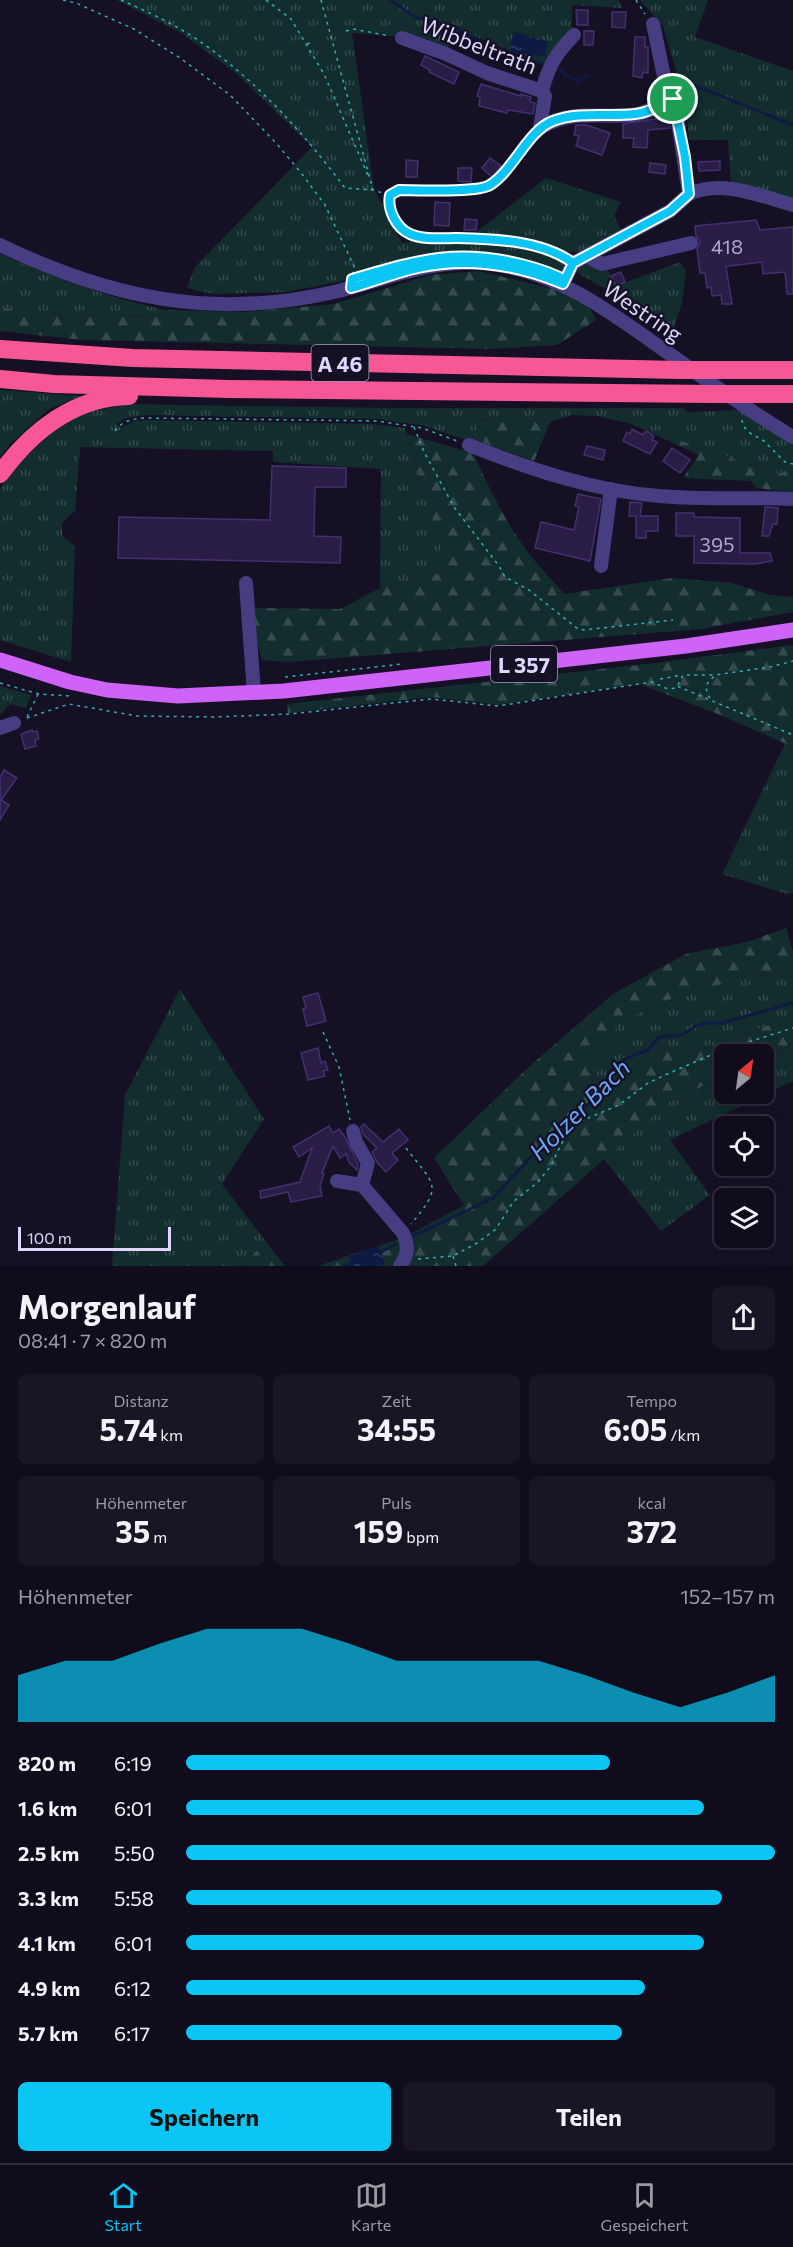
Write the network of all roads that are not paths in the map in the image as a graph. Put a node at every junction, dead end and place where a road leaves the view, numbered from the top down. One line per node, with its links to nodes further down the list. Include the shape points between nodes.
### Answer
1 (653, 24): 5 (street, via 666,86)
2 (573, 35): 4 (street, Wibbeltrath, via 548,68)
3 (402, 38): 4 (street, Wibbeltrath)
4 (542, 91): 5 (street, Wibbeltrath, via 545,96 540,128 574,115 637,114)
5 (673, 99): 6 (street)
6 (689, 194): 7 (street, via 723,187); 10 (street, via 670,211)
7 (793, 205)
8 (690, 243): 10 (street, via 602,264)
9 (0, 245): 11 (street, Westring, via 109,287 170,301 249,305 292,300 417,268 454,263 497,264)
10 (586, 256): 11 (street, via 573,263)
11 (563, 284): 17 (street, Westring)
12 (0, 349): 13 (highway, A 46, bridge, via 133,358)
13 (793, 370)
14 (0, 380): 15 (highway, A 46)
15 (230, 390): 17 (highway, A 46, bridge, via 713,394); 20 (highway, via 120,396 75,408 30,440)
16 (793, 394): 17 (highway, A 46)
17 (742, 399): 18 (street, Westring)
18 (793, 437)
19 (469, 445): 21 (street)
20 (0, 474)
21 (611, 489): 22 (street, via 659,496); 23 (street)
22 (793, 499)
23 (601, 566)
24 (246, 583): 27 (street)
25 (793, 630): 27 (main road, L 357, via 708,643)
26 (0, 660): 27 (main road, L 357, via 70,682 116,691 178,696)
27 (254, 693)
28 (21, 720): 29 (street)
29 (0, 728)
30 (353, 1131): 32 (street, via 368,1163)
31 (337, 1181): 32 (street)
32 (362, 1185): 33 (street, via 403,1233 407,1249)
33 (402, 1262)

